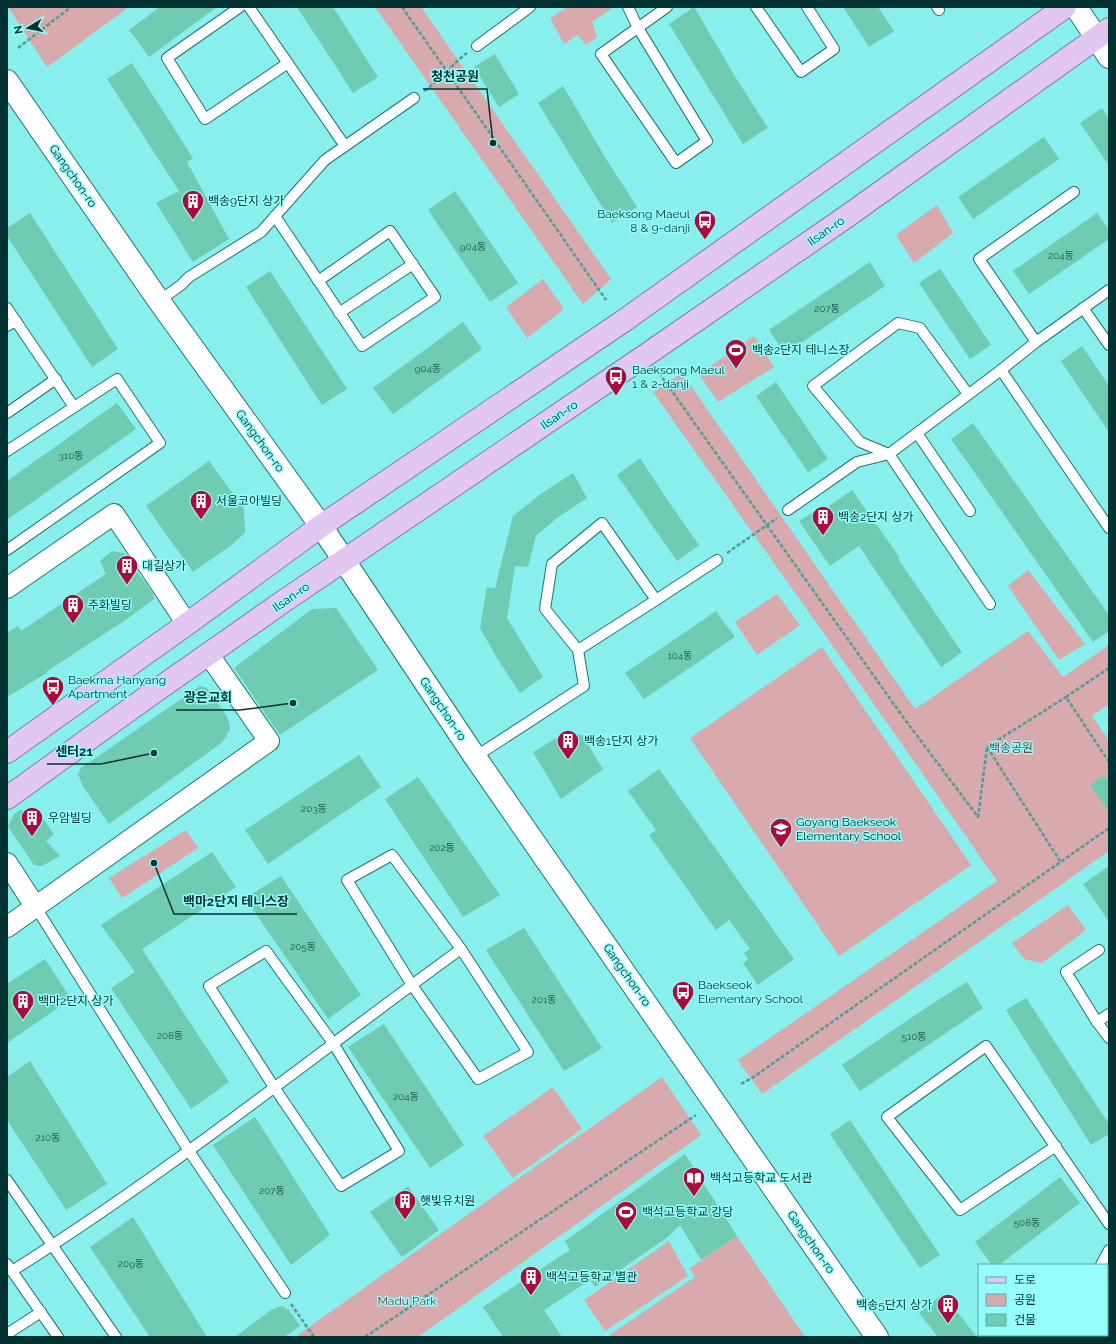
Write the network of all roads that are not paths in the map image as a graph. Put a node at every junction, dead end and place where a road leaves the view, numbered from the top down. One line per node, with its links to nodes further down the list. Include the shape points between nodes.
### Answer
1 (240, 7): 14 (lane, via 166,58 205,119)
2 (249, 7): 14 (lane)
3 (530, 7): 12 (lane)
4 (628, 7): 10 (lane)
5 (667, 7): 10 (lane)
6 (756, 7): 7 (lane, via 801,72 834,49)
7 (807, 7)
8 (1065, 7): 41 (main road, via 622,322)
9 (1076, 7): 11 (main road)
10 (638, 28): 10 (lane, via 707,141 676,163 601,54)
11 (1103, 33): 13 (main road); 45 (main road, Ilsan-ro, via 833,226)
12 (477, 46)
13 (1109, 57)
14 (288, 63): 17 (lane)
15 (7, 81): 23 (main road, Gangchon-ro)
16 (414, 98): 17 (lane)
17 (345, 146): 19 (lane, via 325,160)
18 (1074, 192): 29 (lane, via 979,259)
19 (275, 216): 21 (lane); 23 (lane, via 260,232 189,277)
20 (413, 264): 21 (lane, via 390,231); 26 (lane); 26 (lane, via 435,296 362,346)
21 (318, 281): 26 (lane)
22 (1109, 290): 25 (lane)
23 (159, 301): 41 (main road, Gangchon-ro)
24 (7, 308): 27 (lane)
25 (1084, 308): 29 (lane); 30 (lane)
26 (339, 313)
27 (16, 321): 28 (lane); 32 (lane)
28 (7, 326)
29 (1036, 342): 31 (lane)
30 (1109, 345)
31 (1001, 370): 33 (lane); 42 (lane)
32 (56, 379): 34 (lane); 35 (lane)
33 (968, 394): 36 (lane); 38 (lane, via 920,328 898,324 813,386 860,442)
34 (74, 407): 37 (lane); 43 (lane, via 117,379 160,443)
35 (7, 413)
36 (917, 433): 38 (lane); 40 (lane)
37 (7, 451)
38 (889, 454): 39 (lane, via 857,462); 48 (lane)
39 (788, 510)
40 (970, 511)
41 (321, 526): 45 (main road, Gangchon-ro); 49 (main road)
42 (1109, 528)
43 (7, 550)
44 (717, 560): 47 (lane)
45 (344, 561): 51 (main road, Ilsan-ro); 53 (main road, Gangchon-ro)
46 (7, 588): 49 (street, via 114,514)
47 (656, 600): 50 (lane); 50 (lane, via 602,523 552,564 545,609)
48 (990, 604)
49 (187, 624): 52 (main road)
50 (578, 650): 53 (lane, via 584,686)
51 (209, 655): 54 (main road, Ilsan-ro); 56 (street, via 269,741)
52 (7, 752)
53 (475, 757): 79 (main road, Gangchon-ro)
54 (7, 798)
55 (7, 863): 56 (street)
56 (35, 906): 57 (street); 67 (lane)
57 (7, 927)
58 (461, 949): 60 (lane); 60 (lane, via 392,855 347,880); 60 (lane, via 528,1052 478,1079)
59 (1099, 950): 62 (lane, via 1066,972)
60 (412, 985): 64 (lane)
61 (1109, 1014): 62 (lane)
62 (1097, 1022): 63 (lane)
63 (1109, 1038)
64 (333, 1043): 65 (lane); 65 (lane, via 266,951 209,986); 65 (lane, via 399,1151 341,1186)
65 (274, 1087): 67 (lane)
66 (1056, 1146): 66 (lane, via 986,1046 888,1117 960,1210); 69 (lane)
67 (189, 1151): 70 (lane); 74 (lane)
68 (7, 1180): 70 (lane)
69 (1109, 1224)
70 (53, 1245): 73 (lane); 78 (lane)
71 (1109, 1250): 72 (lane)
72 (1102, 1264)
73 (9, 1268): 75 (lane)
74 (285, 1293)
75 (41, 1312): 76 (lane); 77 (lane)
76 (7, 1334)
77 (58, 1337)
78 (116, 1337)
79 (877, 1337)

